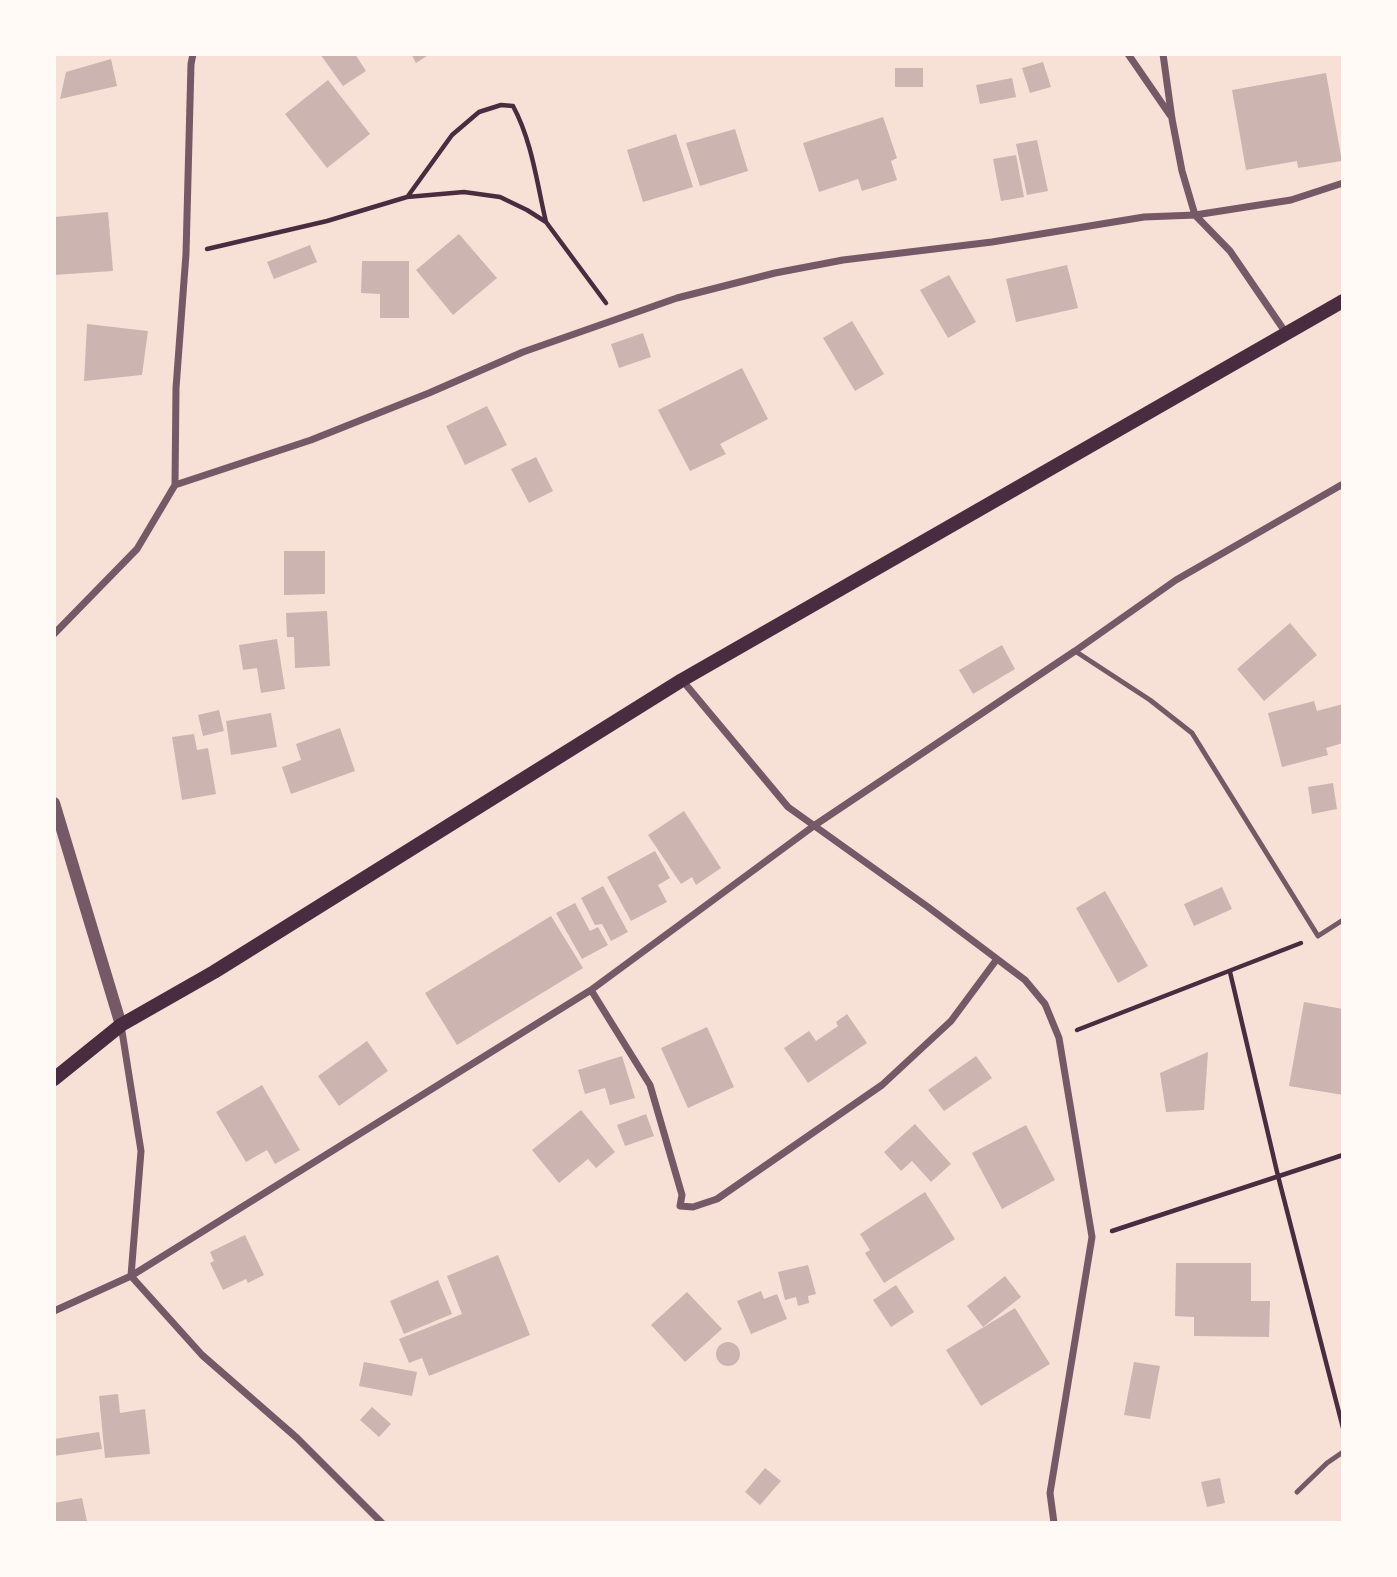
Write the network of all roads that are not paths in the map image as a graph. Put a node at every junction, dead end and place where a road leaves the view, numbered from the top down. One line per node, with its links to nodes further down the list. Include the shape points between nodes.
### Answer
1 (193, 54): 10 (street)
2 (1128, 54): 4 (street)
3 (1163, 54): 4 (street)
4 (1172, 119): 6 (street)
5 (1343, 183): 6 (street, via 1291,200)
6 (1195, 215): 8 (street, via 1230,251); 10 (street, via 1143,217 992,243 843,260 677,298 523,352 311,440)
7 (1343, 301): 8 (main road)
8 (1287, 334): 13 (main road)
9 (1343, 484): 12 (street, via 1176,580)
10 (175, 485): 11 (street, via 136,549)
11 (54, 634)
12 (1075, 651): 15 (street); 16 (lane, via 1192,733 1318,936)
13 (682, 680): 15 (street, via 788,807); 19 (main road, via 214,972)
14 (54, 803): 19 (street)
15 (815, 825): 17 (street); 18 (street)
16 (1343, 920)
17 (997, 959): 18 (street, via 951,1021 882,1085 717,1199 694,1207 680,1206 682,1195 650,1085); 26 (street, via 1025,979 1045,1004 1059,1038 1092,1237 1050,1493)
18 (591, 990): 21 (street)
19 (121, 1025): 20 (main road); 21 (street, via 141,1151)
20 (54, 1079)
21 (131, 1276): 22 (street); 25 (street, via 202,1356 297,1438)
22 (54, 1311)
23 (1343, 1452): 24 (lane)
24 (1297, 1492)
25 (382, 1523)
26 (1054, 1523)

